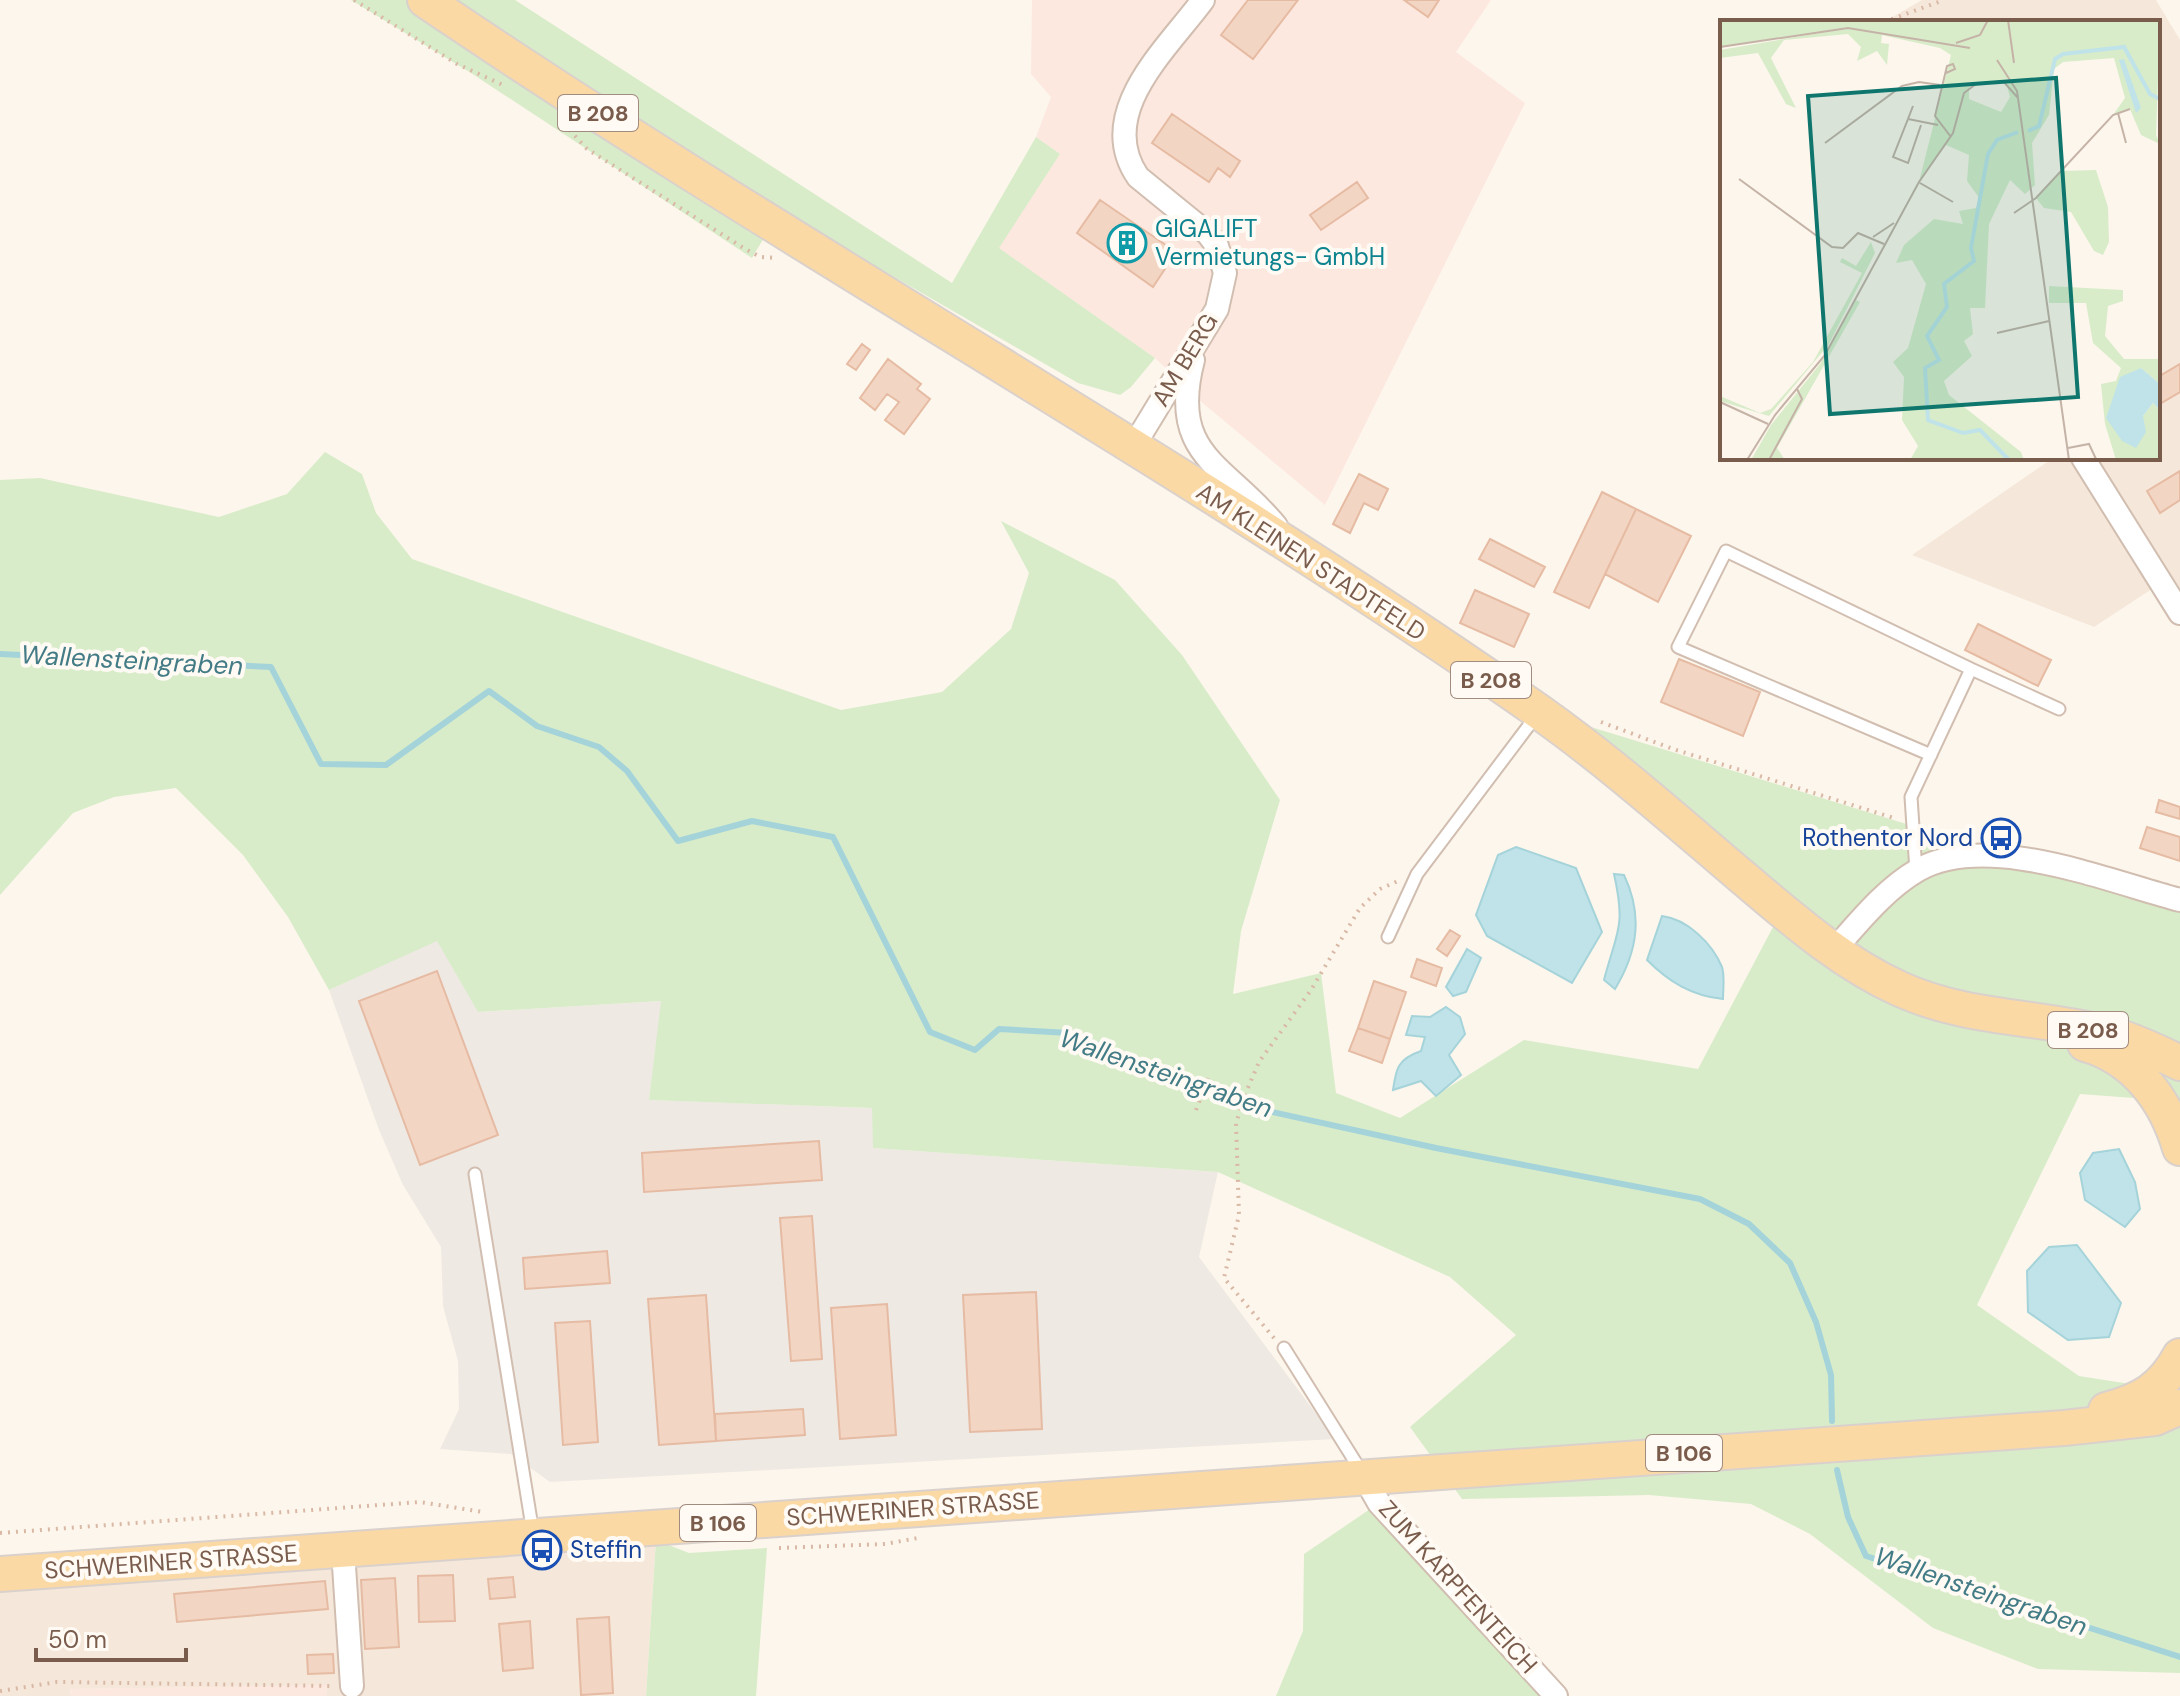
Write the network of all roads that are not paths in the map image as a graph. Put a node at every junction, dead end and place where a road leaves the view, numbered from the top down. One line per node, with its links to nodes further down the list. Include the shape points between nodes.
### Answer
1 (425, 0): 4 (main road, AM KLEINEN STADTFELD / B 208)
2 (1203, 0): 3 (street, AM BERG, via 1136,89 1123,128 1129,164 1138,177 1208,234 1223,258 1221,299)
3 (1197, 343): 4 (street, AM BERG); 6 (street, via 1186,392 1190,432 1216,469 1260,507)
4 (1133, 447): 6 (main road, AM KLEINEN STADTFELD / B 208)
5 (2084, 460): 7 (street)
6 (1287, 545): 10 (main road, AM KLEINEN STADTFELD / B 208)
7 (2180, 613)
8 (1971, 669): 9 (lane); 11 (lane); 11 (lane, via 1726,551 1678,647)
9 (2059, 709)
10 (1539, 711): 14 (lane, via 1417,874); 15 (main road, AM KLEINEN STADTFELD / B 208)
11 (1931, 755): 12 (lane, via 1911,797)
12 (1916, 871): 13 (street, via 1973,854 2007,855); 15 (street)
13 (2180, 900)
14 (1388, 937)
15 (1834, 950): 16 (main road, AM KLEINEN STADTFELD / B 208, via 1899,988)
16 (1995, 1016): 17 (main road, B 208, via 2108,1033); 18 (main road, via 2023,1034 2090,1046 2124,1062 2160,1100)
17 (2179, 1063)
18 (2180, 1148)
19 (475, 1174): 25 (lane)
20 (1284, 1348): 24 (lane)
21 (2180, 1356): 23 (main road, B 106, via 2145,1397 2087,1414)
22 (2180, 1407): 23 (main road, B 106, via 2155,1418)
23 (2064, 1428): 24 (main road, SCHWERINER STRASSE / B 106)
24 (1363, 1475): 25 (main road, SCHWERINER STRASSE / B 106); 29 (street, ZUM KARPFENTEICH, via 1379,1503)
25 (533, 1536): 26 (main road, SCHWERINER STRASSE / B 106)
26 (343, 1551): 27 (main road, SCHWERINER STRASSE / B 106); 28 (street)
27 (0, 1574)
28 (352, 1686)
29 (1556, 1696)

